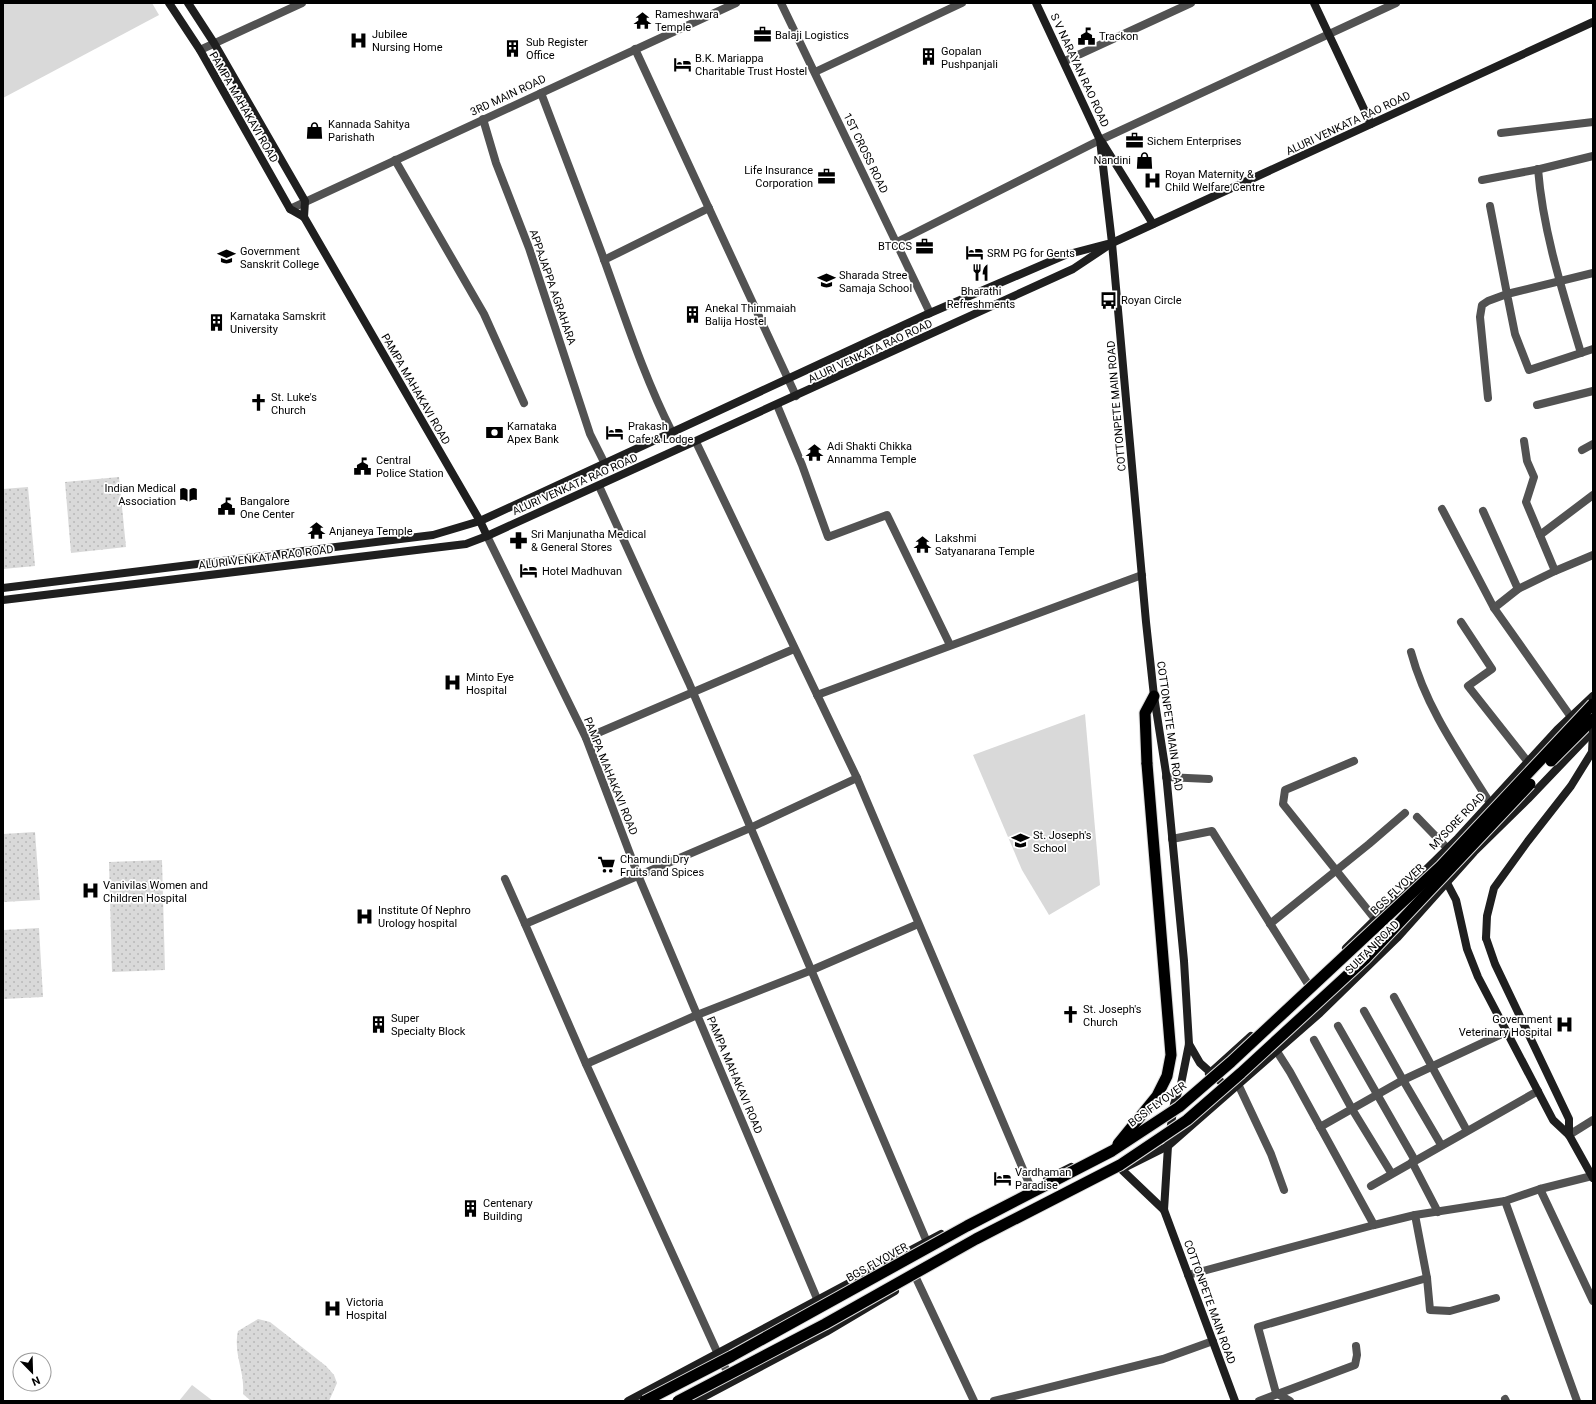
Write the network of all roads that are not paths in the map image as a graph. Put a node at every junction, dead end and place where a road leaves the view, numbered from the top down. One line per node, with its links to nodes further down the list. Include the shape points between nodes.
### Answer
1 (169, 3): 15 (main road, PAMPA MAHAKAVI ROAD)
2 (188, 3): 13 (main road, PAMPA MAHAKAVI ROAD)
3 (302, 3): 13 (street)
4 (736, 3): 14 (street, 3RD MAIN ROAD)
5 (781, 3): 17 (street, 1ST CROSS ROAD)
6 (962, 3): 17 (street)
7 (1036, 3): 16 (main road, S V NARAYAN RAO ROAD)
8 (1191, 3): 16 (street)
9 (1314, 3): 12 (main road)
10 (1396, 3): 12 (street)
11 (1593, 22): 21 (main road, ALURI VENKATA RAO ROAD)
12 (1329, 35): 21 (main road); 23 (street)
13 (214, 43): 15 (street); 28 (main road, PAMPA MAHAKAVI ROAD)
14 (635, 49): 18 (street, 3RD MAIN ROAD); 30 (street)
15 (200, 50): 31 (main road, PAMPA MAHAKAVI ROAD)
16 (1065, 61): 23 (main road, S V NARAYAN RAO ROAD)
17 (814, 72): 34 (street, 1ST CROSS ROAD)
18 (540, 92): 19 (street, 3RD MAIN ROAD); 36 (street)
19 (483, 119): 25 (street, 3RD MAIN ROAD); 55 (street, APPAJAPPA AGRAHARA, via 590,434)
20 (1593, 122): 22 (street)
21 (1371, 124): 33 (main road, ALURI VENKATA RAO ROAD)
22 (1501, 133)
23 (1100, 140): 33 (main road); 34 (street); 35 (main road, S V NARAYAN RAO ROAD)
24 (1593, 156): 26 (street)
25 (395, 160): 28 (street, 3RD MAIN ROAD); 47 (street, via 484,314)
26 (1538, 169): 27 (street); 38 (street, via 1540,197)
27 (1482, 180)
28 (305, 201): 31 (street, 3RD MAIN ROAD); 32 (main road)
29 (1490, 206): 39 (street)
30 (709, 208): 36 (street); 43 (street)
31 (290, 209): 32 (main road)
32 (304, 217): 60 (main road, PAMPA MAHAKAVI ROAD)
33 (1153, 224): 35 (main road, ALURI VENKATA RAO ROAD)
34 (897, 242): 40 (street, 1ST CROSS ROAD)
35 (1112, 243): 40 (main road, ALURI VENKATA RAO ROAD, via 1065,255); 45 (main road, ALURI VENKATA RAO ROAD, via 1073,270); 65 (main road, COTTONPETE MAIN ROAD)
36 (604, 260): 50 (street, via 620,308 661,411)
37 (1593, 273): 38 (street)
38 (1560, 282): 39 (street); 42 (street)
39 (1507, 294): 42 (street, via 1515,334 1529,370); 46 (street, via 1482,305 1480,317)
40 (930, 313): 43 (main road, ALURI VENKATA RAO ROAD)
41 (1593, 349): 42 (street)
42 (1581, 353)
43 (788, 378): 45 (street); 50 (main road, ALURI VENKATA RAO ROAD)
44 (1593, 391): 49 (street)
45 (796, 396): 48 (main road, ALURI VENKATA RAO ROAD)
46 (1488, 398)
47 (524, 403)
48 (777, 405): 52 (main road, ALURI VENKATA RAO ROAD); 71 (street, via 828,537 887,515)
49 (1537, 405)
50 (672, 432): 55 (main road, ALURI VENKATA RAO ROAD)
51 (1524, 441): 61 (street, via 1527,461 1534,477 1526,502)
52 (696, 442): 56 (main road, ALURI VENKATA RAO ROAD); 72 (street)
53 (1593, 444): 54 (street)
54 (1582, 450)
55 (604, 462): 60 (main road, ALURI VENKATA RAO ROAD)
56 (599, 486): 62 (main road, ALURI VENKATA RAO ROAD); 74 (street)
57 (1593, 495): 61 (street)
58 (1442, 509): 69 (street)
59 (1484, 511): 67 (street)
60 (480, 520): 62 (main road, PAMPA MAHAKAVI ROAD); 66 (main road, ALURI VENKATA RAO ROAD, via 433,535)
61 (1540, 535): 64 (street)
62 (487, 536): 68 (main road, ALURI VENKATA RAO ROAD, via 466,544); 82 (street, PAMPA MAHAKAVI ROAD)
63 (1593, 555): 64 (street)
64 (1555, 571): 67 (street)
65 (1142, 575): 71 (street); 76 (main road, COTTONPETE MAIN ROAD)
66 (3, 588)
67 (1518, 589): 69 (street)
68 (3, 600)
69 (1494, 608): 79 (street)
70 (1461, 622): 84 (street, via 1492,669 1468,686)
71 (950, 645): 75 (street)
72 (794, 648): 74 (street); 75 (street)
73 (1411, 652): 88 (street, via 1417,674 1440,725)
74 (693, 691): 82 (street); 91 (street)
75 (817, 695): 86 (street)
76 (1154, 696): 85 (main road, COTTONPETE MAIN ROAD); 129 (highway, bridge, via 1146,713 1147,764 1171,1055 1167,1076 1157,1096)
77 (1593, 696): 79 (main road, MYSORE ROAD)
78 (1593, 704): 129 (highway, BGS FLYOVER, bridge, via 1441,866 1248,1046 1179,1107)
79 (1571, 717): 84 (main road, MYSORE ROAD)
80 (1593, 718): 157 (highway, BGS FLYOVER, bridge, via 1365,959 1187,1120 1120,1166 976,1239 825,1324)
81 (1593, 731): 98 (main road, SULTAN ROAD); 126 (main road, bridge, via 1592,752 1571,786 1494,888 1487,916 1486,938 1495,964 1569,1119)
82 (586, 738): 96 (street, PAMPA MAHAKAVI ROAD)
83 (1354, 761): 95 (street, via 1285,790 1283,804)
84 (1528, 762): 88 (main road, MYSORE ROAD)
85 (1166, 777): 87 (street); 92 (main road, COTTONPETE MAIN ROAD)
86 (856, 778): 91 (street); 101 (street)
87 (1209, 779)
88 (1490, 803): 93 (main road, MYSORE ROAD)
89 (1405, 813): 95 (street)
90 (1417, 817): 93 (street)
91 (750, 828): 96 (street); 103 (street)
92 (1172, 839): 102 (street, via 1212,831); 111 (main road, COTTONPETE MAIN ROAD)
93 (1447, 848): 94 (main road, MYSORE ROAD)
94 (1432, 863): 98 (main road); 99 (main road, MYSORE ROAD)
95 (1336, 870): 99 (street); 102 (street)
96 (638, 875): 100 (street); 107 (street, PAMPA MAHAKAVI ROAD)
97 (505, 879): 100 (street)
98 (1447, 881): 109 (main road, via 1456,900 1464,938 1478,978); 112 (main road, SULTAN ROAD, via 1398,938 1320,1013)
99 (1375, 919): 104 (main road, MYSORE ROAD)
100 (525, 924): 113 (street)
101 (918, 924): 103 (street); 135 (street)
102 (1270, 924): 104 (street)
103 (812, 970): 107 (street); 143 (street)
104 (1308, 984): 115 (main road, MYSORE ROAD)
105 (1394, 997): 114 (street)
106 (1364, 1011): 116 (street)
107 (698, 1014): 113 (street); 148 (street, PAMPA MAHAKAVI ROAD)
108 (1338, 1026): 120 (street)
109 (1506, 1032): 114 (street); 118 (main road)
110 (1314, 1040): 122 (street)
111 (1189, 1044): 115 (main road, via 1200,1062); 121 (main road, COTTONPETE MAIN ROAD)
112 (1276, 1050): 117 (main road, SULTAN ROAD); 124 (street)
113 (586, 1064): 152 (street)
114 (1432, 1066): 116 (street); 125 (street)
115 (1211, 1072): 119 (main road); 121 (main road, MYSORE ROAD)
116 (1402, 1080): 120 (street); 127 (street)
117 (1238, 1084): 119 (main road, SULTAN ROAD); 137 (street, via 1271,1154)
118 (1538, 1091): 126 (main road, via 1555,1124); 130 (street)
119 (1231, 1092): 128 (main road, SULTAN ROAD)
120 (1376, 1095): 122 (street); 130 (street)
121 (1174, 1104): 128 (main road, COTTONPETE MAIN ROAD); 135 (main road, MYSORE ROAD, via 1103,1151)
122 (1352, 1109): 124 (street); 132 (street)
123 (1593, 1120): 126 (street)
124 (1320, 1127): 142 (street)
125 (1466, 1129)
126 (1569, 1135): 133 (main road)
127 (1440, 1143)
128 (1168, 1146): 131 (main road, SULTAN ROAD); 139 (main road, COTTONPETE MAIN ROAD)
129 (1112, 1151): 156 (highway, BGS FLYOVER, bridge, via 967,1226)
130 (1412, 1160): 134 (street); 140 (street)
131 (1121, 1169): 139 (main road, COTTONPETE MAIN ROAD); 145 (main road, SULTAN ROAD, via 977,1243)
132 (1390, 1172)
133 (1593, 1176): 136 (street)
134 (1371, 1186)
135 (1031, 1188): 143 (main road, MYSORE ROAD)
136 (1540, 1189): 138 (street); 149 (street)
137 (1284, 1190)
138 (1505, 1201): 140 (street); 164 (street)
139 (1164, 1210): 144 (main road, COTTONPETE MAIN ROAD)
140 (1438, 1212): 141 (street)
141 (1415, 1215): 142 (street); 146 (street)
142 (1374, 1225): 144 (street)
143 (927, 1242): 148 (main road, MYSORE ROAD)
144 (1188, 1275): 150 (main road, COTTONPETE MAIN ROAD)
145 (916, 1278): 153 (main road, SULTAN ROAD, via 826,1332); 159 (street)
146 (1427, 1278): 147 (street, via 1430,1310 1450,1310); 154 (street, via 1258,1327)
147 (1496, 1298)
148 (818, 1301): 152 (main road, MYSORE ROAD)
149 (1593, 1301)
150 (1212, 1341): 160 (street, via 1163,1359); 161 (main road, COTTONPETE MAIN ROAD)
151 (1356, 1346): 154 (street, via 1355,1365)
152 (718, 1354): 153 (street); 155 (main road, MYSORE ROAD)
153 (733, 1382): 158 (main road, SULTAN ROAD)
154 (1276, 1393): 162 (street); 163 (street)
155 (628, 1401)
156 (646, 1401)
157 (678, 1401)
158 (696, 1401)
159 (974, 1401)
160 (994, 1401)
161 (1235, 1401)
162 (1259, 1401)
163 (1290, 1401)
164 (1577, 1401)

